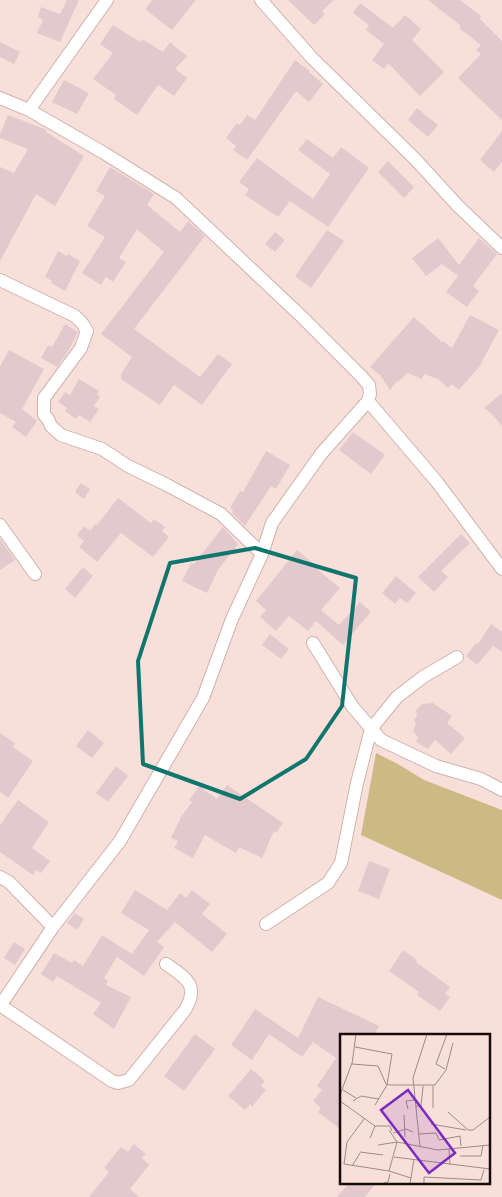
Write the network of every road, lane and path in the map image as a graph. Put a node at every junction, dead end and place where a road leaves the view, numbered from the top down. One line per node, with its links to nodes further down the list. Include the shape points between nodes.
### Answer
1 (106, 0): 4 (street)
2 (261, 0): 5 (street, via 312,58)
3 (0, 98): 4 (street)
4 (29, 110): 7 (street, via 176,198 356,370 369,385)
5 (502, 248)
6 (0, 280): 9 (street, via 75,316 87,331 81,348 44,398 44,415 51,426 61,435 102,449 221,514)
7 (368, 401): 9 (street, via 321,454 290,496 272,523); 10 (street, via 437,482)
8 (0, 525): 11 (street)
9 (262, 554): 18 (street, via 232,619 203,698 120,841)
10 (502, 569)
11 (35, 574)
12 (313, 643): 14 (street, via 352,706)
13 (457, 658): 14 (street, via 396,697)
14 (372, 729): 15 (street, via 381,740 436,766 481,779); 17 (street, via 340,863 328,884)
15 (502, 790)
16 (0, 877): 18 (street, via 9,882)
17 (266, 924)
18 (52, 927): 20 (street)
19 (166, 964): 20 (street, via 190,984 191,1001 129,1080 123,1082 112,1081)
20 (0, 1006)

